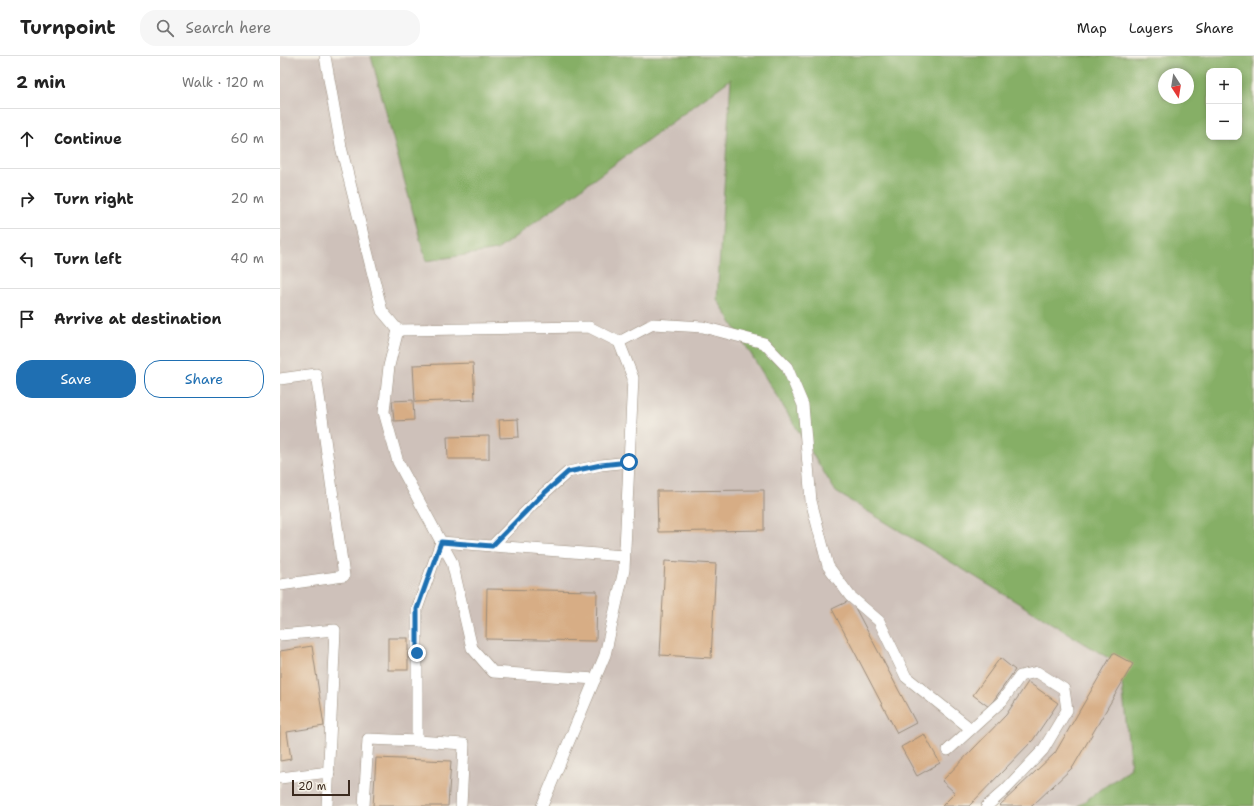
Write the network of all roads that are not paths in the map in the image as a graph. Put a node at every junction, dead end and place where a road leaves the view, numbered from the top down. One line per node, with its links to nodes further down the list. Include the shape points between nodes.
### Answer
1 (325, 56): 2 (lane, via 341,147 382,311)
2 (398, 330): 3 (lane, via 589,327); 6 (lane, via 389,366 384,412 398,462)
3 (619, 342): 5 (lane, via 634,378); 12 (lane, via 653,324 702,326 764,343 787,367 803,405 811,500 828,566 850,596 879,621 906,677)
4 (280, 379): 9 (lane, via 316,374 344,576)
5 (629, 462): 7 (lane, via 568,472); 8 (lane)
6 (441, 542): 7 (lane); 11 (lane, via 452,562 472,648 493,672); 13 (lane, via 417,609)
7 (492, 546): 8 (lane)
8 (624, 556): 11 (lane, via 624,570 605,655)
9 (280, 585)
10 (280, 635): 15 (lane, via 335,630)
11 (595, 679): 20 (lane)
12 (971, 730): 14 (lane); 21 (lane, via 1002,701 1020,676 1037,672 1064,689 1067,710 1043,750)
13 (417, 742): 18 (lane, via 368,739); 19 (lane, via 464,744)
14 (948, 750)
15 (329, 772): 16 (lane); 17 (lane)
16 (280, 778)
17 (327, 806)
18 (364, 806)
19 (461, 806)
20 (542, 806)
21 (987, 806)

